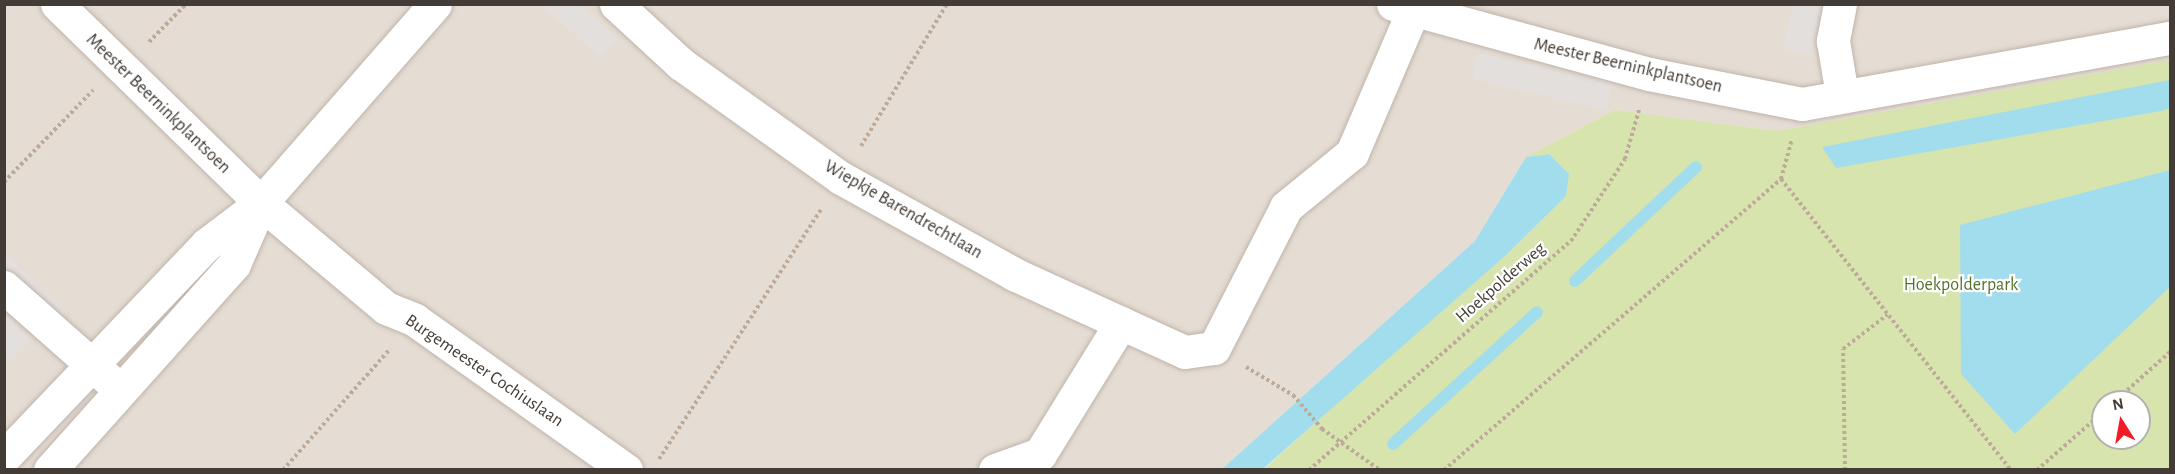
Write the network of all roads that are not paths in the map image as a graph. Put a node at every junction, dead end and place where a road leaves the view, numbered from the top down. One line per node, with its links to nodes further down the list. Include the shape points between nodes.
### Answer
1 (57, 4): 8 (street, Meester Beerninkplantsoen, via 154,104)
2 (616, 4): 10 (street, Wiepkje Barendrechtlaan, via 681,64 841,178 1014,274)
3 (1840, 4): 7 (street, via 1833,41)
4 (1408, 7): 7 (street, Meester Beerninkplantsoen, via 1649,74 1802,104); 10 (street, Wiepkje Barendrechtlaan, via 1352,153 1286,207 1214,348 1185,352)
5 (420, 10): 8 (street)
6 (2170, 38): 7 (street, Meester Beerninkplantsoen)
7 (1842, 95)
8 (261, 202): 11 (street, via 207,244); 12 (street, via 234,264); 15 (street, Burgemeester Cochiuslaan, via 386,308 416,320)
9 (4, 287): 11 (street)
10 (1121, 323): 16 (street, via 1040,454)
11 (94, 366): 12 (street); 13 (street)
12 (119, 390): 14 (street)
13 (4, 457)
14 (50, 470)
15 (627, 470)
16 (995, 470)

